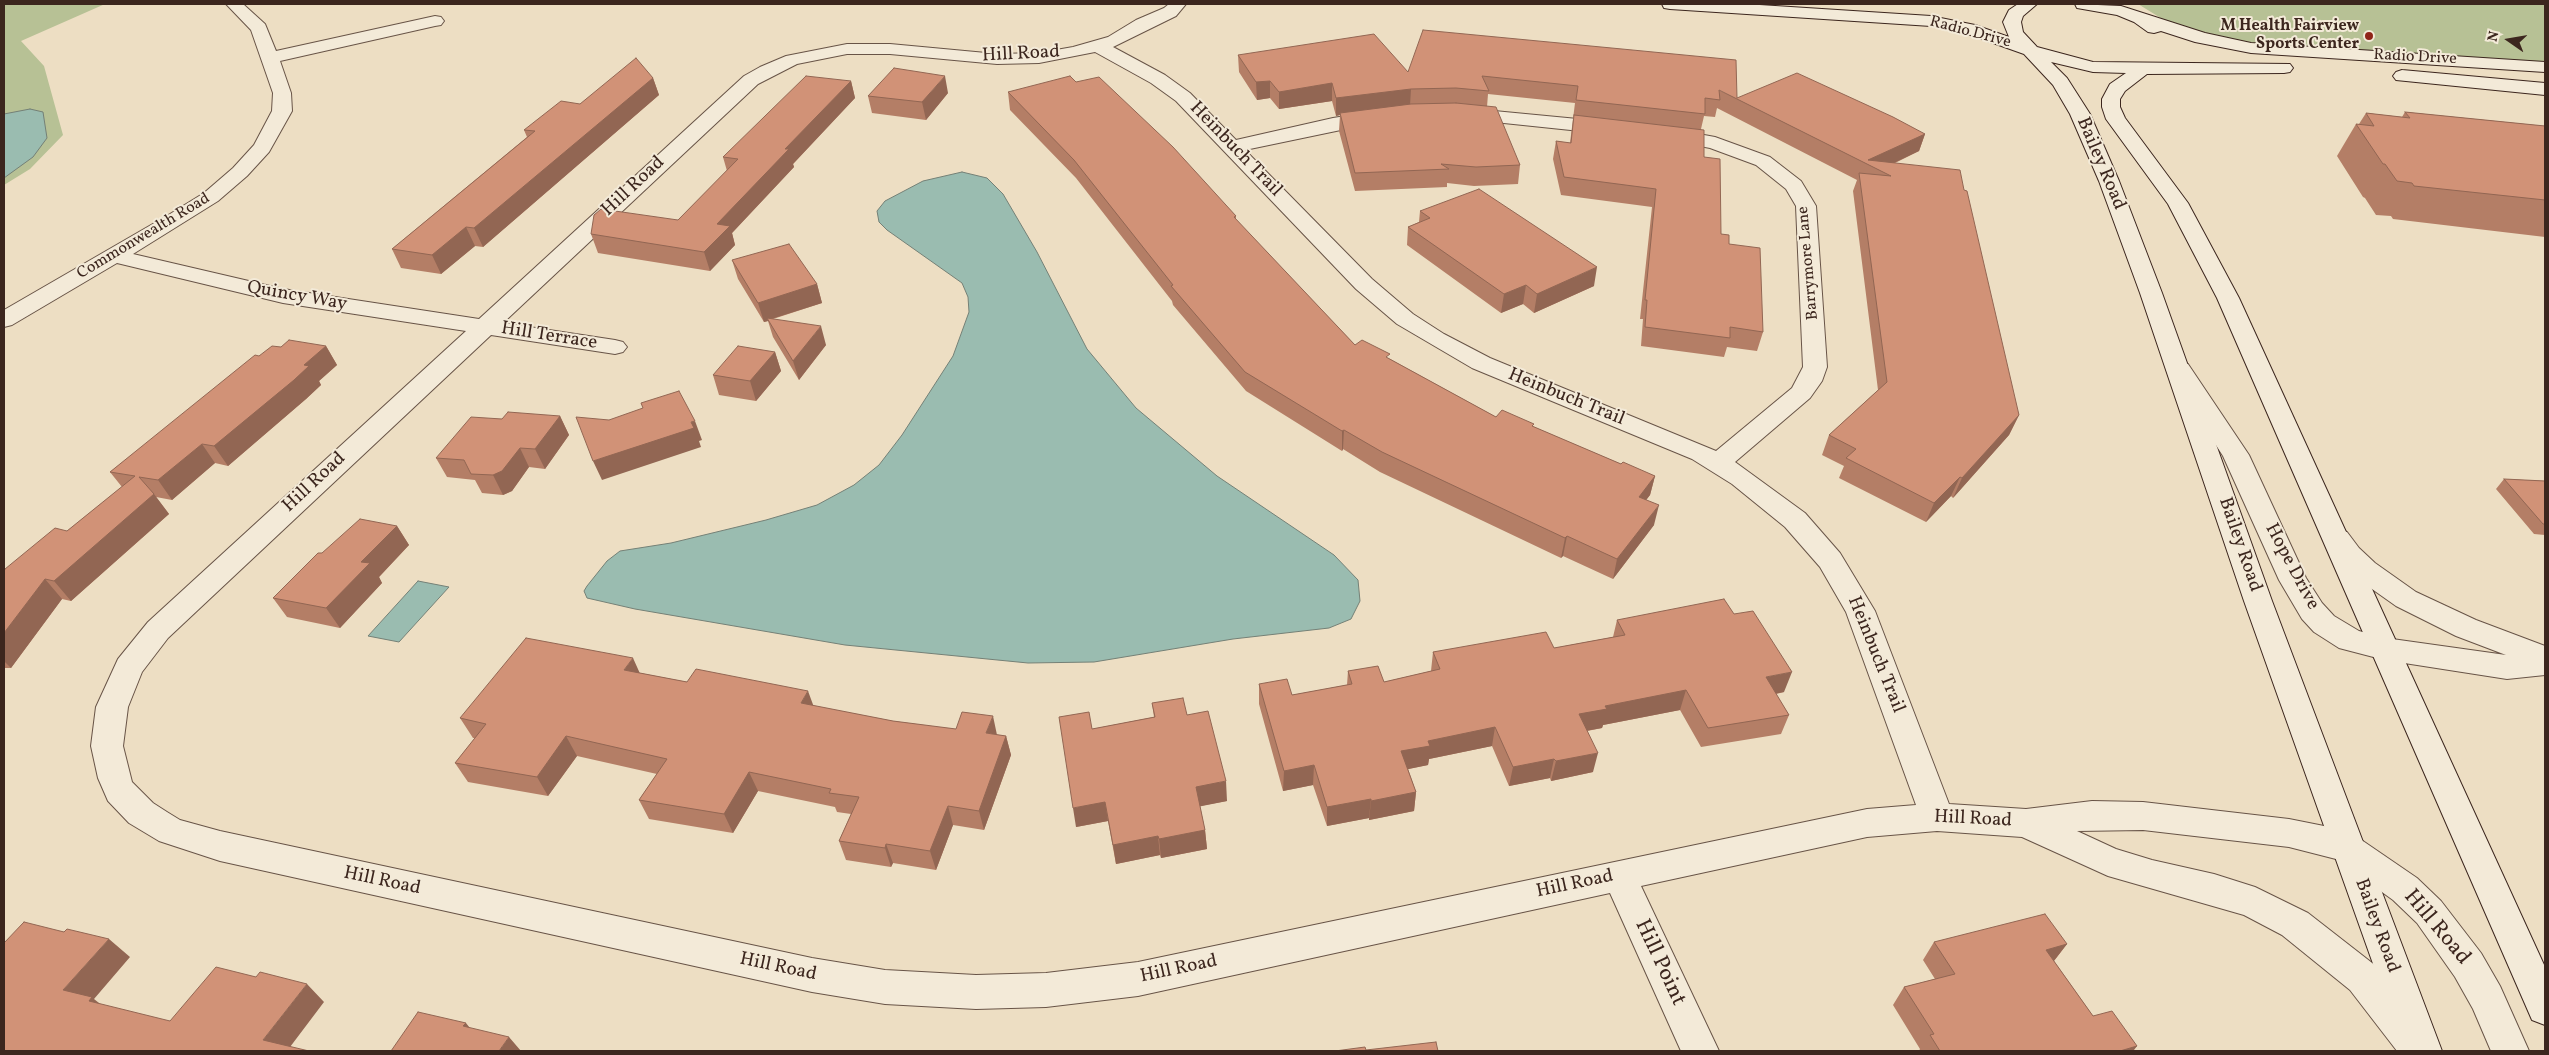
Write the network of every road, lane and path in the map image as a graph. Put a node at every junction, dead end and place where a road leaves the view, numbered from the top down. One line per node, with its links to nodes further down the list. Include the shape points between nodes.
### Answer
1 (234, 4): 12 (street, Commonwealth Road, via 259,28)
2 (1178, 4): 7 (street, Hill Road, via 1170,12)
3 (1670, 4): 11 (street, Radio Drive, via 1931,21 1969,29)
4 (2029, 4): 11 (street, Bailey Road, via 2015,14 2012,22 2015,32)
5 (2083, 4): 8 (street, Radio Drive)
6 (2120, 4): 8 (street)
7 (1143, 14): 10 (street, Hill Road, via 1126,34)
8 (2140, 18): 13 (street, Radio Drive, via 2201,38 2251,48); 14 (street, via 2160,33 2167,47 2158,63)
9 (435, 21): 12 (street)
10 (1098, 46): 18 (street, Heinbuch Trail, via 1176,91); 21 (street, Hill Road, via 1045,57 1008,59 856,48 807,56 775,67 743,86)
11 (2031, 51): 14 (street, Radio Drive, via 2093,68); 23 (street, Bailey Road, via 2060,82 2090,135 2148,284)
12 (271, 57): 19 (street, Commonwealth Road, via 282,92 282,111 262,148 211,197 178,220)
13 (2545, 67)
14 (2144, 69): 15 (street, Radio Drive, via 2260,67); 25 (street, Bailey Road, via 2117,88 2111,107 2116,119 2191,224 2228,298)
15 (2545, 89)
16 (1447, 113): 24 (street, Barrymore Lane, via 1703,140 1763,161 1798,190 1806,206 1815,367 1801,393)
17 (1394, 115): 18 (street, via 1352,120)
18 (1231, 147): 24 (street, Heinbuch Trail, via 1364,284 1423,331 1481,362 1701,453)
19 (114, 256): 20 (street, Commonwealth Road); 21 (street, Quincy Way, via 283,296)
20 (4, 320)
21 (483, 327): 22 (street, Hill Terrace); 32 (street, Hill Road, via 174,613 129,667 112,707 107,746 114,778 141,813 171,831 220,846 812,976 885,987 976,992 1046,990 1138,979)
22 (615, 347)
23 (2175, 364): 26 (street, Hope Drive, via 2236,455 2282,557 2312,610 2336,633); 31 (street, Bailey Road)
24 (1718, 463): 29 (street, Heinbuch Trail, via 1795,520 1821,547 1840,574 1860,611)
25 (2335, 537): 26 (street, Bailey Road); 27 (street, via 2365,570 2406,599 2466,628)
26 (2385, 649): 28 (street, Hope Drive, via 2507,667); 33 (street, Bailey Road)
27 (2545, 658)
28 (2545, 664)
29 (1937, 817): 30 (street, Hill Road); 32 (street, Hill Road, via 1889,820 1835,829)
30 (2026, 823): 31 (street, Hill Road, via 2092,815 2142,816 2289,833); 35 (street, Hill Road, via 2108,861 2214,889 2255,903 2295,924 2363,978)
31 (2348, 849): 35 (street, Bailey Road); 36 (street, Hill Road, via 2405,889 2450,938 2487,998)
32 (1619, 876): 34 (street, Hill Point)
33 (2545, 1008)
34 (1700, 1051)
35 (2421, 1051)
36 (2510, 1051)

